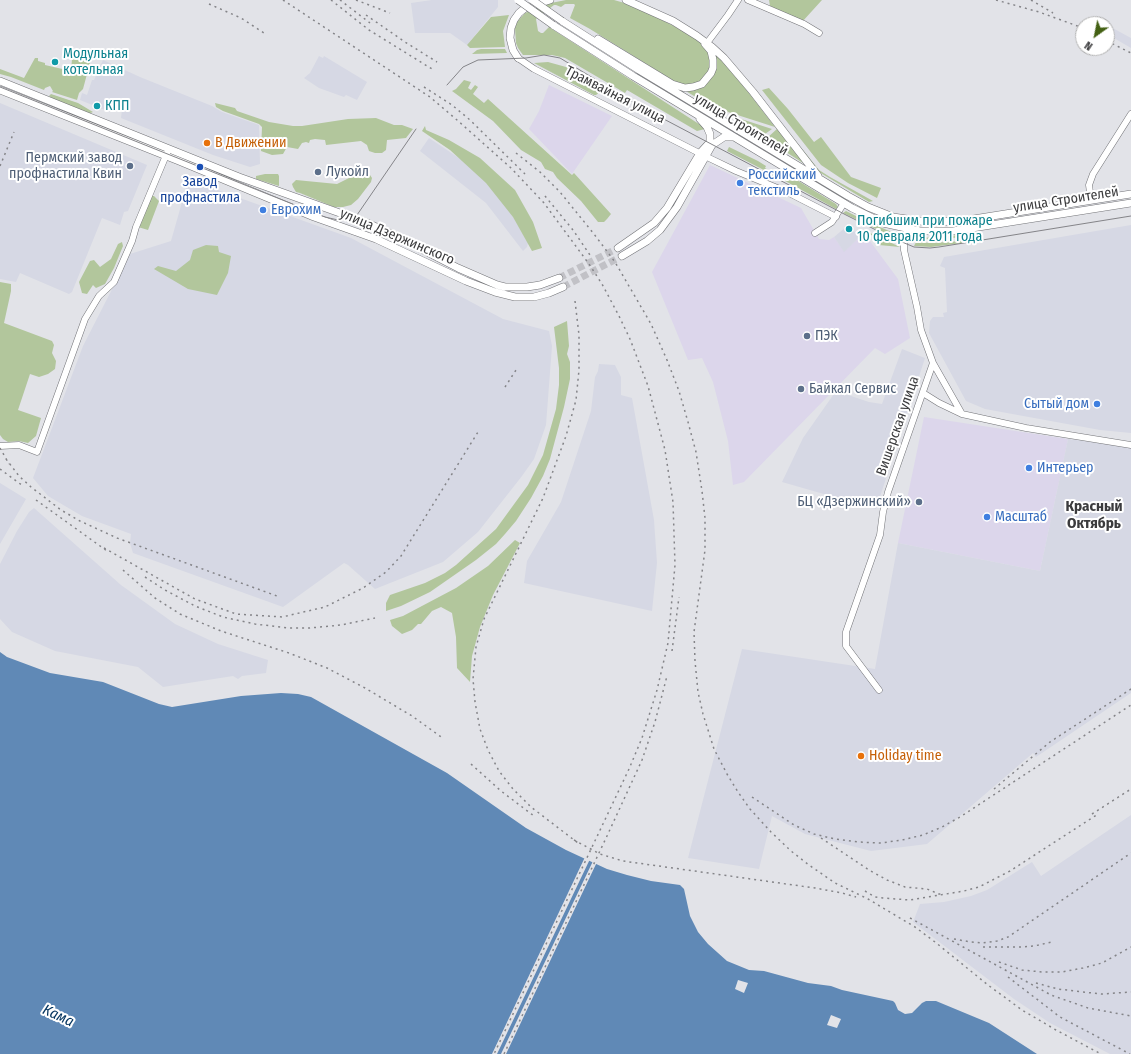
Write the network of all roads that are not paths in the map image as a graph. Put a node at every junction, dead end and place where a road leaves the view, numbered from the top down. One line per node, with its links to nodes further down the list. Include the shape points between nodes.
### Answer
1 (518, 0): 14 (main road, улица Строителей, bridge, via 553,25)
2 (532, 0): 7 (main road, улица Строителей, bridge)
3 (550, 0): 11 (main road, via 526,8 514,20 510,32 511,42)
4 (626, 0): 9 (main road, via 664,17)
5 (738, 0): 10 (street)
6 (748, 0): 8 (street)
7 (574, 29): 9 (main road, via 606,43 672,84 685,88 702,84 713,68 713,60 707,45); 20 (main road, улица Строителей)
8 (819, 33)
9 (697, 36): 10 (main road)
10 (708, 43): 20 (main road, via 724,58)
11 (518, 58): 18 (street, Трамвайная улица, via 534,69)
12 (0, 81): 17 (main road, улица Дзержинского)
13 (0, 90): 19 (main road, улица Дзержинского)
14 (695, 113): 16 (main road, улица Строителей); 18 (main road, via 710,134)
15 (1131, 114): 22 (street, via 1093,174 1089,185)
16 (738, 139): 18 (main road, via 727,136 720,139); 24 (main road, улица Строителей)
17 (168, 148): 19 (street); 31 (main road, улица Дзержинского, via 365,222 458,268 497,284 527,287)
18 (703, 155): 25 (street, Трамвайная улица); 29 (main road, via 659,219); 30 (main road, via 677,206 664,225 646,241)
19 (165, 156): 32 (main road, улица Дзержинского, via 314,217 386,243 495,292 515,297 534,297); 37 (street, via 114,282 99,296 85,319 37,452 19,445)
20 (822, 180): 26 (main road, улица Строителей, via 868,207)
21 (1131, 194): 22 (main road, улица Строителей)
22 (1091, 200): 26 (main road, улица Строителей, via 961,221)
23 (1131, 202): 27 (main road, улица Строителей, via 958,231)
24 (844, 203): 25 (street); 27 (main road, улица Строителей, via 876,220)
25 (836, 217): 28 (street)
26 (909, 220): 27 (main road)
27 (907, 229): 33 (street, Вишерская улица, via 904,250 921,330)
28 (815, 233)
29 (618, 248)
30 (622, 256)
31 (559, 278)
32 (563, 287)
33 (932, 363): 34 (street, Вишерская улица); 35 (street)
34 (923, 393): 35 (street); 38 (street, Вишерская улица, via 888,492 880,535 846,632 846,646)
35 (962, 414): 36 (street, via 1026,428)
36 (1131, 445)
37 (0, 446)
38 (878, 690)

